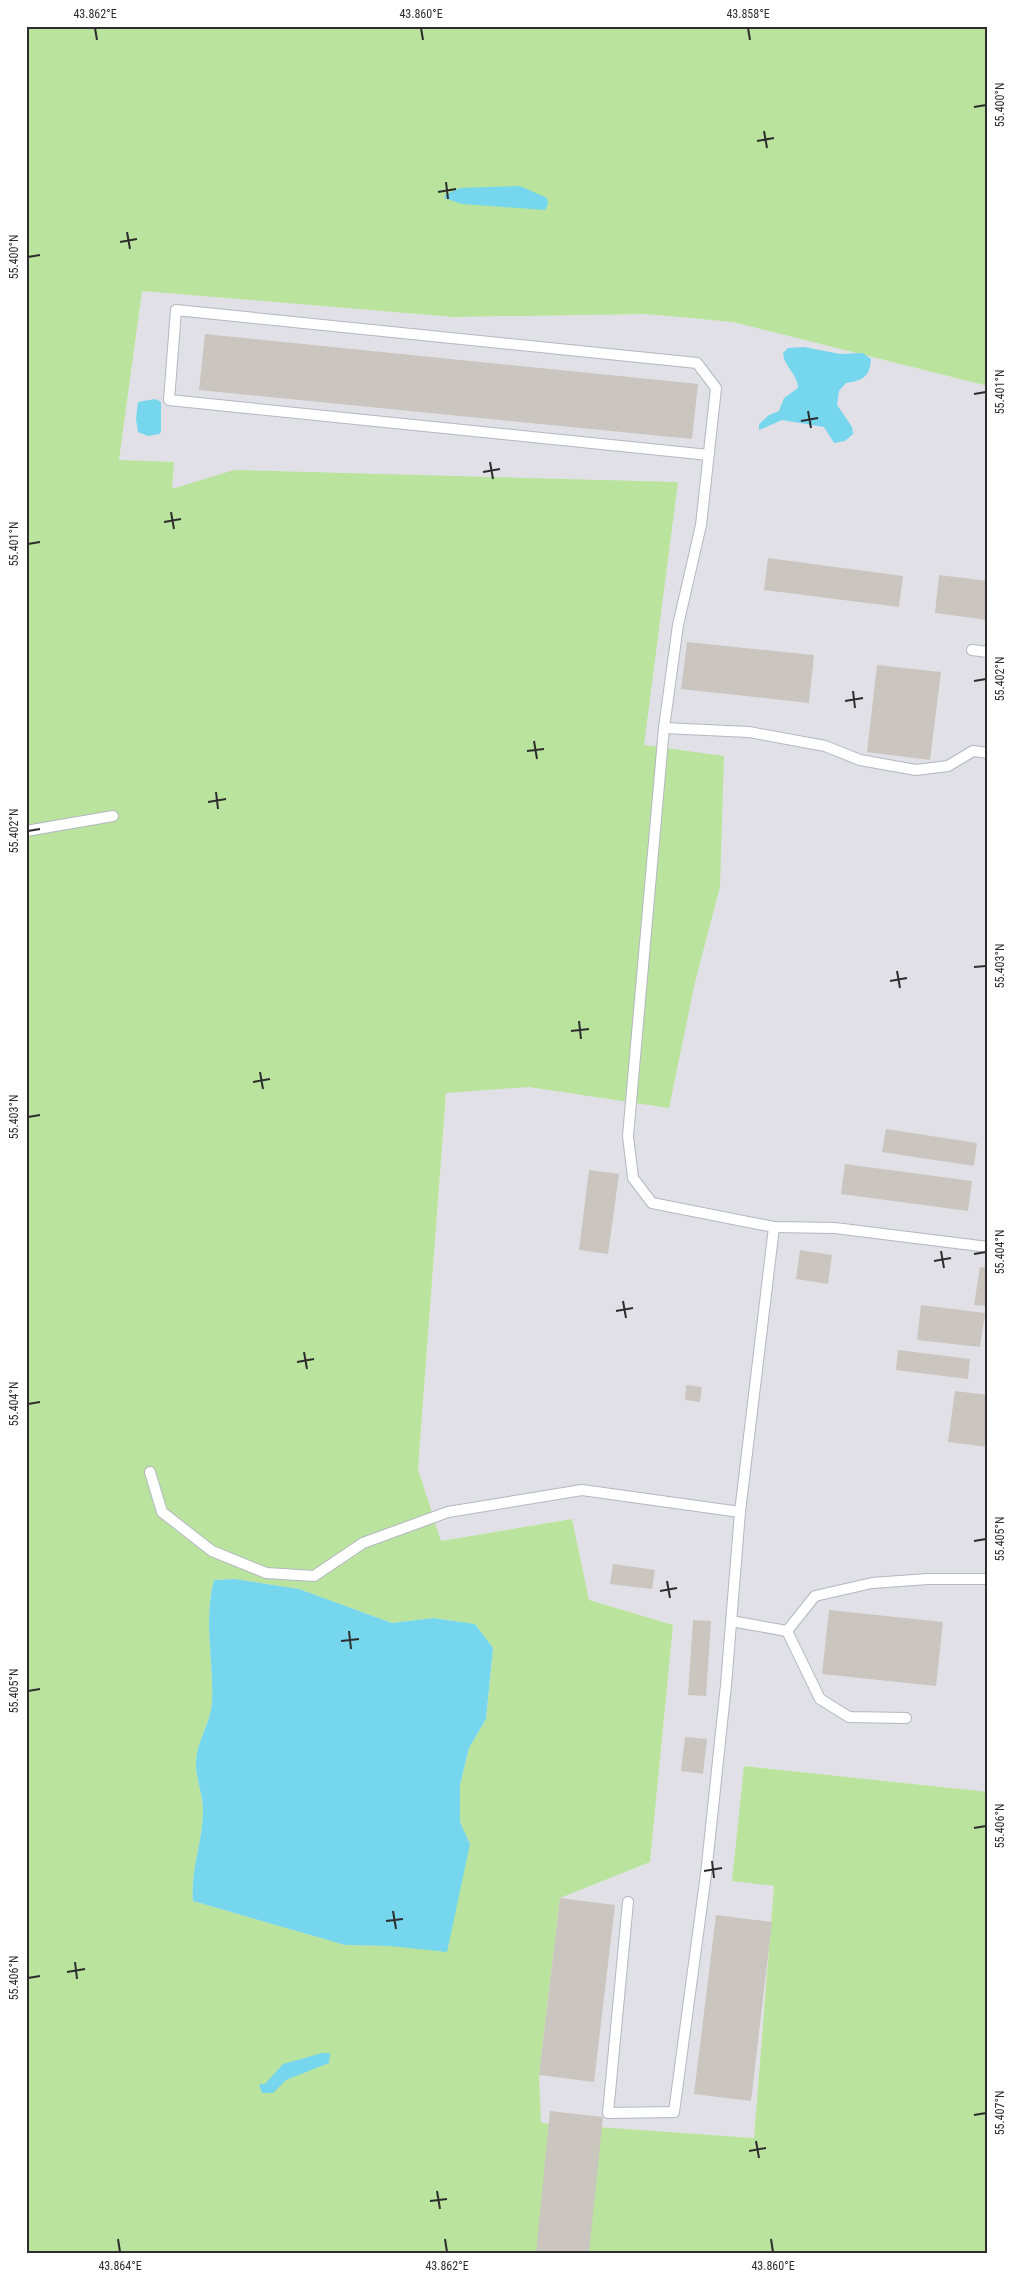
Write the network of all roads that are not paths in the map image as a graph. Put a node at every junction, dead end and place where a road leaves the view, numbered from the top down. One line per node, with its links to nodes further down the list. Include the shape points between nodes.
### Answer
1 (709, 455): 1 (lane, via 716,388 697,364 176,310 169,400); 4 (lane, via 701,525 678,625)
2 (972, 650): 3 (lane)
3 (988, 652)
4 (664, 728): 5 (lane, via 749,732 825,746 860,760 916,770 948,766 973,751); 8 (lane, via 628,1136 633,1178 652,1204)
5 (988, 753)
6 (113, 816): 7 (lane)
7 (26, 831)
8 (774, 1227): 9 (lane, via 834,1228); 11 (lane)
9 (988, 1247)
10 (150, 1472): 11 (lane, via 162,1512 212,1551 266,1572 314,1576 363,1542 448,1512 582,1490)
11 (740, 1512): 13 (lane)
12 (988, 1580): 14 (lane, via 928,1579 872,1583 815,1596)
13 (731, 1621): 14 (lane); 16 (lane, via 706,1874 674,2112 608,2113)
14 (787, 1630): 15 (lane, via 820,1699 849,1717)
15 (906, 1718)
16 (628, 1902)

